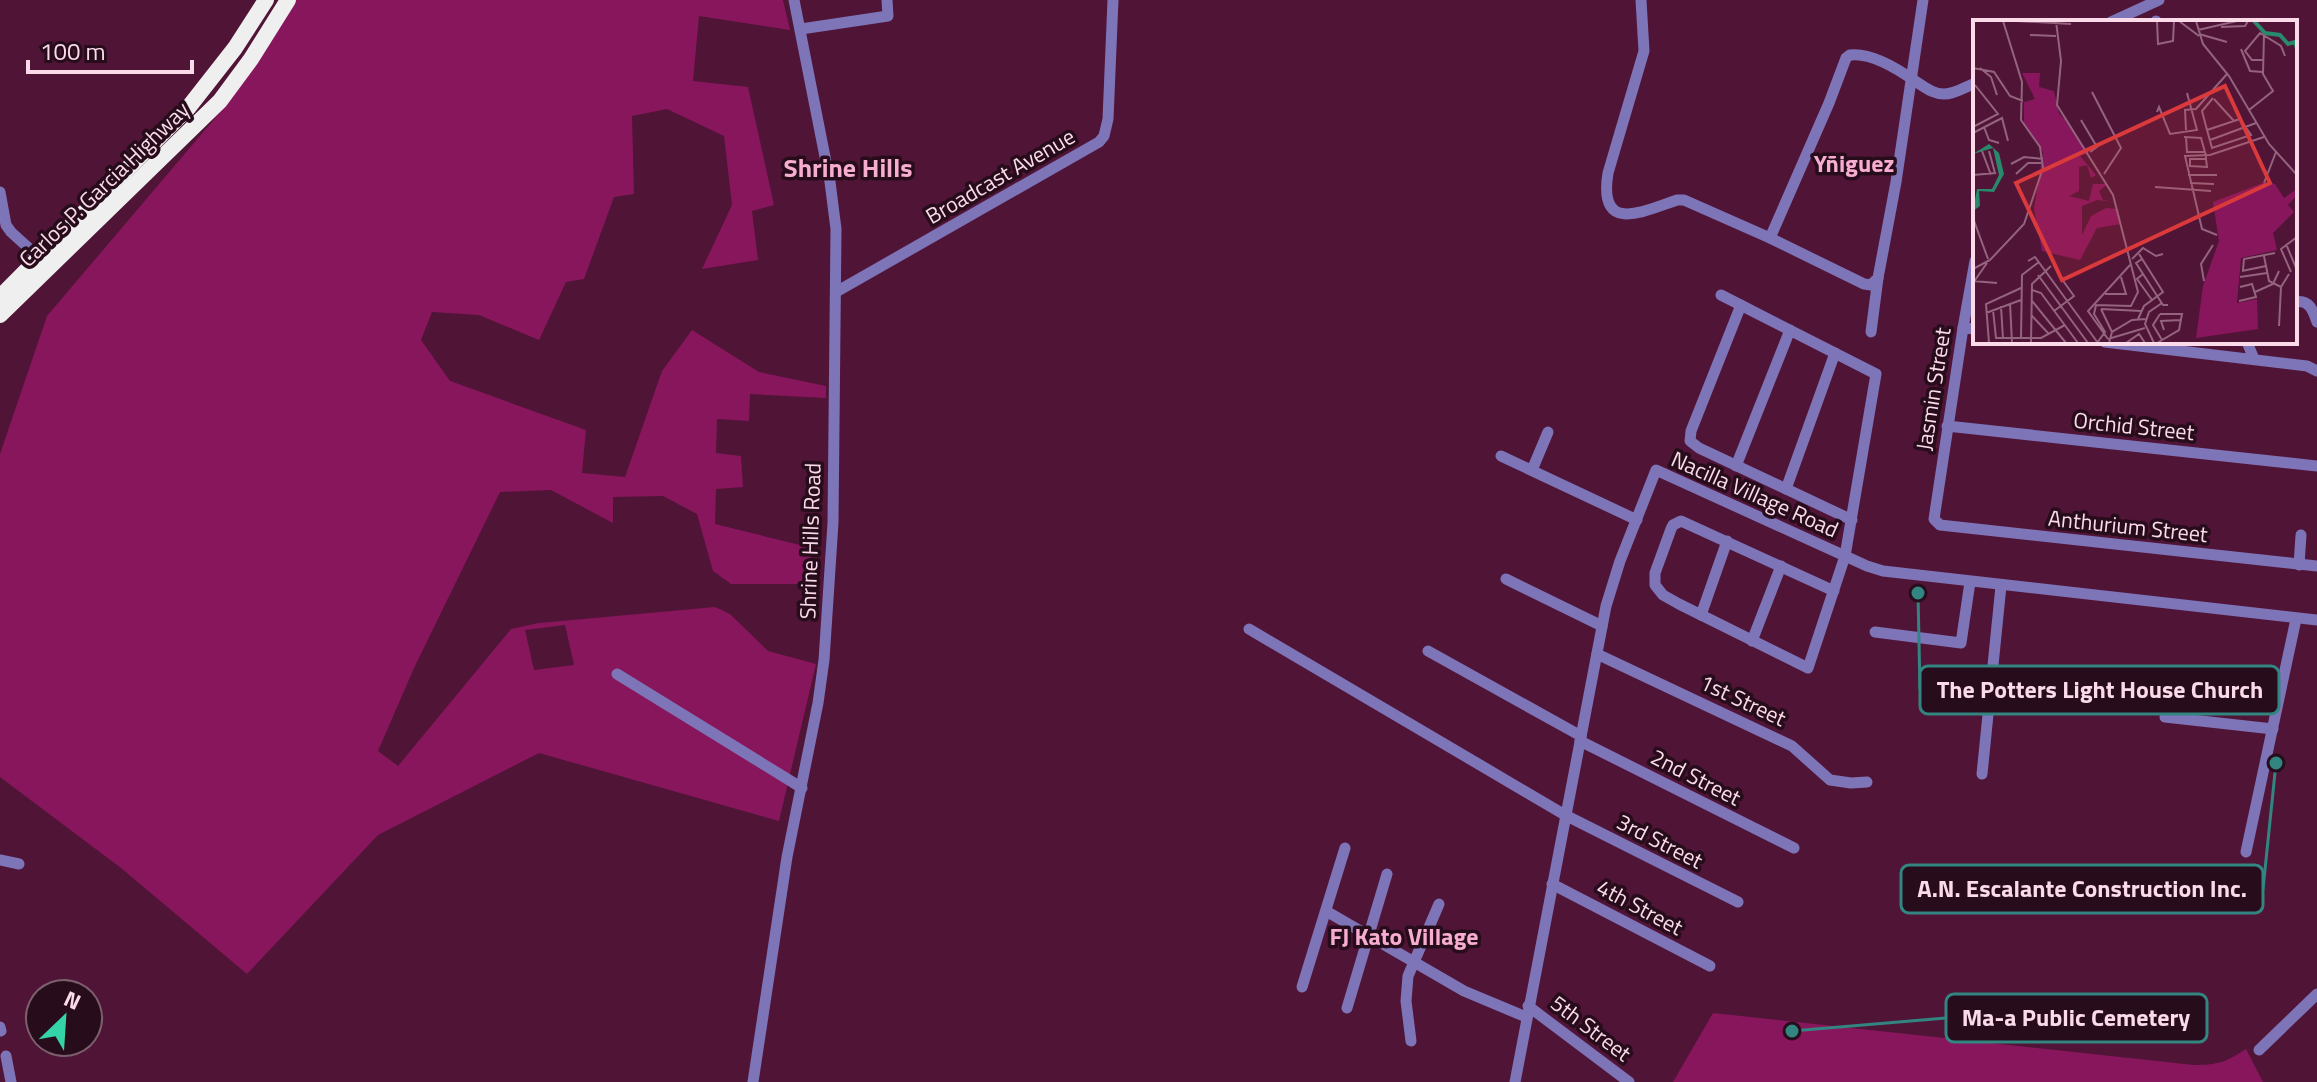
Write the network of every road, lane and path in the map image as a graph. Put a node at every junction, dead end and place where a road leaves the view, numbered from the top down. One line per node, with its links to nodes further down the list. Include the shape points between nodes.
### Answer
1 (266, 0): 15 (highway, Carlos P. Garcia Highway, via 205,90)
2 (288, 0): 15 (highway, Carlos P. Garcia Highway, via 220,101)
3 (794, 0): 10 (street, Shrine Hills Road)
4 (887, 0): 10 (street, via 888,16)
5 (1113, 0): 19 (street, Broadcast Avenue, via 1108,119 1099,142)
6 (1641, 0): 14 (street, via 1644,51 1608,173 1606,197 1618,212 1631,215 1684,200)
7 (1923, 0): 11 (street)
8 (2159, 0): 9 (street)
9 (2115, 20)
10 (801, 29): 19 (street, Shrine Hills Road, via 830,182)
11 (1912, 79): 12 (street, via 1944,94); 14 (street, via 1868,56 1846,58); 16 (street)
12 (1973, 84)
13 (0, 192): 15 (street, via 6,225)
14 (1770, 238): 16 (street, via 1864,284)
15 (45, 263): 18 (highway, Carlos P. Garcia Highway)
16 (1878, 278): 28 (street)
17 (1973, 283): 26 (street, Jasmin Street)
18 (12, 286): 21 (highway, Carlos P. Garcia Highway); 24 (highway, Carlos P. Garcia Highway)
19 (836, 292): 69 (street, Shrine Hills Road, via 829,596 818,703)
20 (1721, 295): 23 (street)
21 (0, 297)
22 (2297, 302): 25 (street, via 2309,305)
23 (1741, 305): 27 (street); 37 (street, via 1690,441)
24 (0, 315)
25 (2317, 322)
26 (1969, 328): 34 (street, Jasmin Street)
27 (1790, 330): 31 (street); 37 (street)
28 (1871, 332)
29 (2123, 344): 32 (street)
30 (2248, 344): 32 (street)
31 (1835, 353): 40 (street); 42 (street, via 1876,374)
32 (2254, 359): 33 (street)
33 (2312, 368)
34 (1947, 426): 38 (street, Orchid Street); 43 (street, Jasmin Street)
35 (1548, 432): 39 (street)
36 (1501, 456): 39 (street)
37 (1736, 466): 40 (street)
38 (2317, 466)
39 (1532, 470): 41 (street)
40 (1786, 489): 42 (street)
41 (1637, 520): 46 (street, Nacilla Village Road, via 1656,470); 57 (street, Nacilla Village Road)
42 (1852, 520): 46 (street)
43 (1936, 522): 47 (street, Anthurium Street)
44 (2301, 535): 47 (street)
45 (1727, 541): 48 (street); 54 (street); 54 (street, via 1686,522 1671,529 1654,579 1663,595)
46 (1845, 556): 51 (street, Nacilla Village Road, via 1883,571); 53 (street)
47 (2299, 565): 49 (street, Anthurium Street)
48 (1781, 566): 53 (street); 60 (street)
49 (2317, 566)
50 (1506, 579): 57 (street)
51 (1970, 582): 52 (street, Nacilla Village Road); 59 (street, via 1961,643)
52 (2001, 586): 55 (street, Nacilla Village Road); 67 (street)
53 (1834, 591): 60 (street, via 1808,668)
54 (1701, 615): 60 (street)
55 (2296, 619): 56 (street, Nacilla Village Road); 65 (street)
56 (2317, 620)
57 (1602, 626): 62 (street, Nacilla Village Road)
58 (1249, 629): 70 (street, 3rd Street)
59 (1875, 632)
60 (1752, 641)
61 (1428, 651): 66 (street, 2nd Street)
62 (1597, 654): 66 (street, Nacilla Village Road); 68 (street, 1st Street, via 1792,746 1830,780)
63 (617, 674): 69 (street)
64 (2165, 717): 65 (street)
65 (2273, 729): 73 (street)
66 (1580, 739): 70 (street, Nacilla Village Road); 72 (street, 2nd Street)
67 (1982, 774)
68 (1867, 782)
69 (802, 788): 92 (street, Shrine Hills Road)
70 (1565, 815): 77 (street, Nacilla Village Road); 78 (street, 3rd Street)
71 (1345, 848): 80 (street)
72 (1794, 848)
73 (2246, 852)
74 (0, 860): 75 (street)
75 (19, 864)
76 (1387, 874): 81 (street)
77 (1552, 884): 83 (street, 4th Street); 87 (street, Nacilla Village Road)
78 (1738, 902)
79 (1439, 904): 82 (street)
80 (1326, 911): 81 (street, 5th Street); 84 (street)
81 (1369, 936): 82 (street, 5th Street); 86 (street)
82 (1414, 963): 87 (street, 5th Street, via 1464,991); 88 (street, via 1406,987)
83 (1710, 966)
84 (1302, 987)
85 (2317, 994): 89 (street)
86 (1347, 1008)
87 (1527, 1011): 93 (street, Nacilla Village Road); 94 (street, 5th Street)
88 (1411, 1041)
89 (2259, 1050)
90 (6, 1056): 91 (street)
91 (11, 1082)
92 (753, 1082)
93 (1515, 1082)
94 (1629, 1082)

